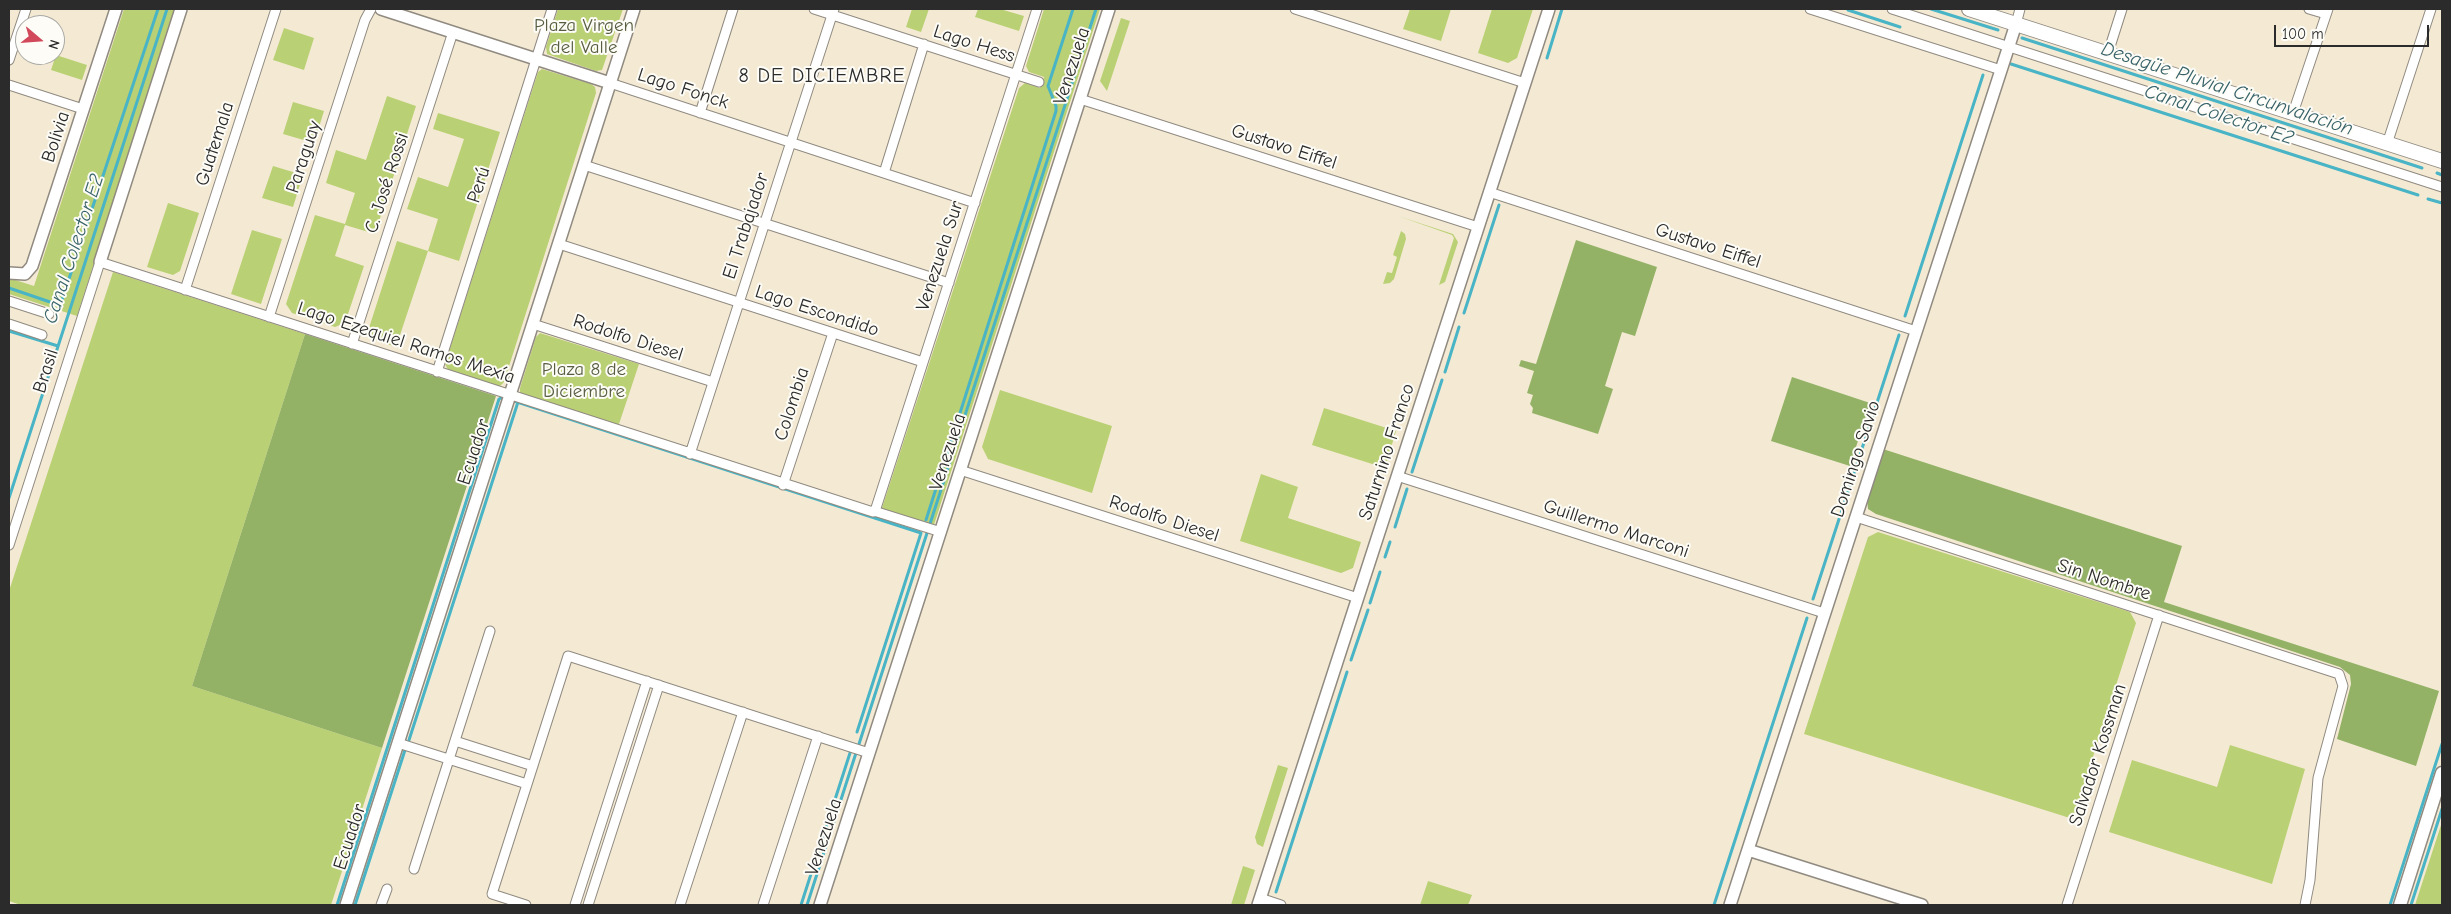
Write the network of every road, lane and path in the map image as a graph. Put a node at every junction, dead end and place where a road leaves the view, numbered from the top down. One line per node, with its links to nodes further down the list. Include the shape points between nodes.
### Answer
1 (26, 9): 30 (street)
2 (116, 9): 38 (street, Bolivia)
3 (182, 9): 52 (street, Brasil)
4 (276, 9): 55 (street, Guatemala)
5 (371, 9): 59 (street, Paraguay)
6 (381, 9): 25 (street, Lago Fonck)
7 (552, 9): 29 (street, Perú)
8 (634, 9): 34 (street, Ecuador)
9 (733, 9): 39 (street)
10 (814, 9): 22 (street, Lago Hess)
11 (1037, 9): 32 (street, Venezuela Sur)
12 (1109, 9): 37 (street, Venezuela)
13 (1295, 9): 35 (street)
14 (1549, 9): 35 (street, Saturnino Franco)
15 (1810, 9): 31 (street)
16 (1892, 9): 27 (street)
17 (1969, 9): 24 (main road)
18 (2020, 9): 24 (street)
19 (2122, 9): 28 (street)
20 (2309, 9): 23 (street)
21 (2430, 9): 42 (street)
22 (833, 12): 26 (street, Lago Hess); 41 (street, El Trabajador)
23 (2327, 12): 40 (street)
24 (2016, 24): 27 (street, Domingo Savio); 28 (main road)
25 (453, 32): 29 (street, Lago Fonck); 65 (street, C. José Rossi)
26 (924, 44): 32 (street, Lago Hess); 45 (street)
27 (2008, 46): 31 (street, Domingo Savio); 46 (street)
28 (2108, 54): 40 (main road)
29 (536, 59): 34 (street, Lago Fonck); 67 (street, Perú)
30 (9, 60)
31 (2000, 70): 62 (street, Domingo Savio)
32 (1016, 74): 33 (street, Lago Hess); 48 (street, Venezuela Sur)
33 (1039, 82)
34 (610, 83): 39 (street, Lago Fonck); 44 (street, Ecuador)
35 (1525, 83): 47 (street, Saturnino Franco)
36 (9, 85): 38 (street)
37 (1080, 98): 50 (street, Gustavo Eiffel); 71 (street, Venezuela)
38 (83, 109): 53 (street, Bolivia, via 32,266 24,274)
39 (700, 112): 41 (street, Lago Fonck)
40 (2294, 114): 42 (main road)
41 (790, 142): 45 (street, Lago Fonck); 49 (street, El Trabajador)
42 (2387, 144): 43 (main road)
43 (2442, 161)
44 (584, 165): 49 (street); 51 (street, Ecuador)
45 (884, 173): 48 (street, Lago Fonck)
46 (2442, 187)
47 (1489, 192): 50 (street, Saturnino Franco); 62 (street, Gustavo Eiffel)
48 (975, 203): 54 (street, Venezuela Sur)
49 (764, 223): 54 (street); 57 (street, El Trabajador)
50 (1478, 227): 72 (street, Saturnino Franco)
51 (559, 244): 57 (street, Lago Escondido); 61 (street, Ecuador)
52 (100, 262): 55 (street, Lago Ezequiel Ramos Mexía); 77 (street, Brasil)
53 (9, 273)
54 (949, 283): 66 (street, Venezuela Sur)
55 (185, 290): 59 (street, Lago Ezequiel Ramos Mexía)
56 (9, 301): 58 (street)
57 (739, 302): 63 (street, Lago Escondido); 68 (street, El Trabajador)
58 (49, 314)
59 (269, 317): 65 (street, Lago Ezequiel Ramos Mexía)
60 (9, 324): 64 (street)
61 (533, 324): 68 (street, Rodolfo Diesel); 69 (street, Ecuador)
62 (1916, 330): 75 (street, Domingo Savio)
63 (833, 333): 66 (street, Lago Escondido); 73 (street, Colombia)
64 (42, 334)
65 (352, 344): 67 (street, Lago Ezequiel Ramos Mexía)
66 (923, 362): 74 (street, Venezuela Sur)
67 (437, 372): 69 (street, Lago Ezequiel Ramos Mexía)
68 (713, 382): 70 (street, El Trabajador)
69 (510, 396): 70 (street, Lago Ezequiel Ramos Mexía); 87 (street, Ecuador)
70 (690, 454): 73 (street, Lago Ezequiel Ramos Mexía)
71 (960, 470): 76 (street, Venezuela); 78 (street, Rodolfo Diesel)
72 (1397, 476): 78 (street, Saturnino Franco); 79 (street, Guillermo Marconi)
73 (783, 485): 74 (street, Lago Ezequiel Ramos Mexía)
74 (874, 512): 76 (street, Lago Ezequiel Ramos Mexía)
75 (1856, 517): 79 (street, Domingo Savio); 80 (street, Sin Nombre)
76 (941, 532): 88 (street, Venezuela)
77 (9, 544)
78 (1358, 598): 96 (street, Saturnino Franco)
79 (1824, 613): 93 (street, Domingo Savio)
80 (2160, 615): 108 (street, Salvador Kossman); 109 (street, Sin Nombre, via 2336,672 2342,677 2342,690 2318,778)
81 (490, 632): 86 (street)
82 (647, 681): 83 (street); 90 (street, via 568,656); 100 (street)
83 (659, 685): 84 (street); 101 (street)
84 (743, 712): 85 (street); 102 (street)
85 (818, 736): 88 (street); 103 (street)
86 (455, 741): 89 (street); 90 (street)
87 (398, 743): 89 (street); 97 (street, Ecuador)
88 (870, 752): 104 (street, Venezuela)
89 (449, 759): 92 (street); 94 (street)
90 (533, 766): 92 (street)
91 (2442, 773): 110 (main road)
92 (527, 784): 99 (street, via 492,894)
93 (1748, 850): 106 (street, Domingo Savio); 107 (street)
94 (414, 869)
95 (387, 889): 98 (street)
96 (1259, 902): 105 (street)
97 (346, 905)
98 (381, 905)
99 (526, 905)
100 (575, 905)
101 (588, 905)
102 (680, 905)
103 (763, 905)
104 (820, 905)
105 (1281, 905)
106 (1730, 905)
107 (1922, 905)
108 (2067, 905)
109 (2305, 905)
110 (2400, 905)

